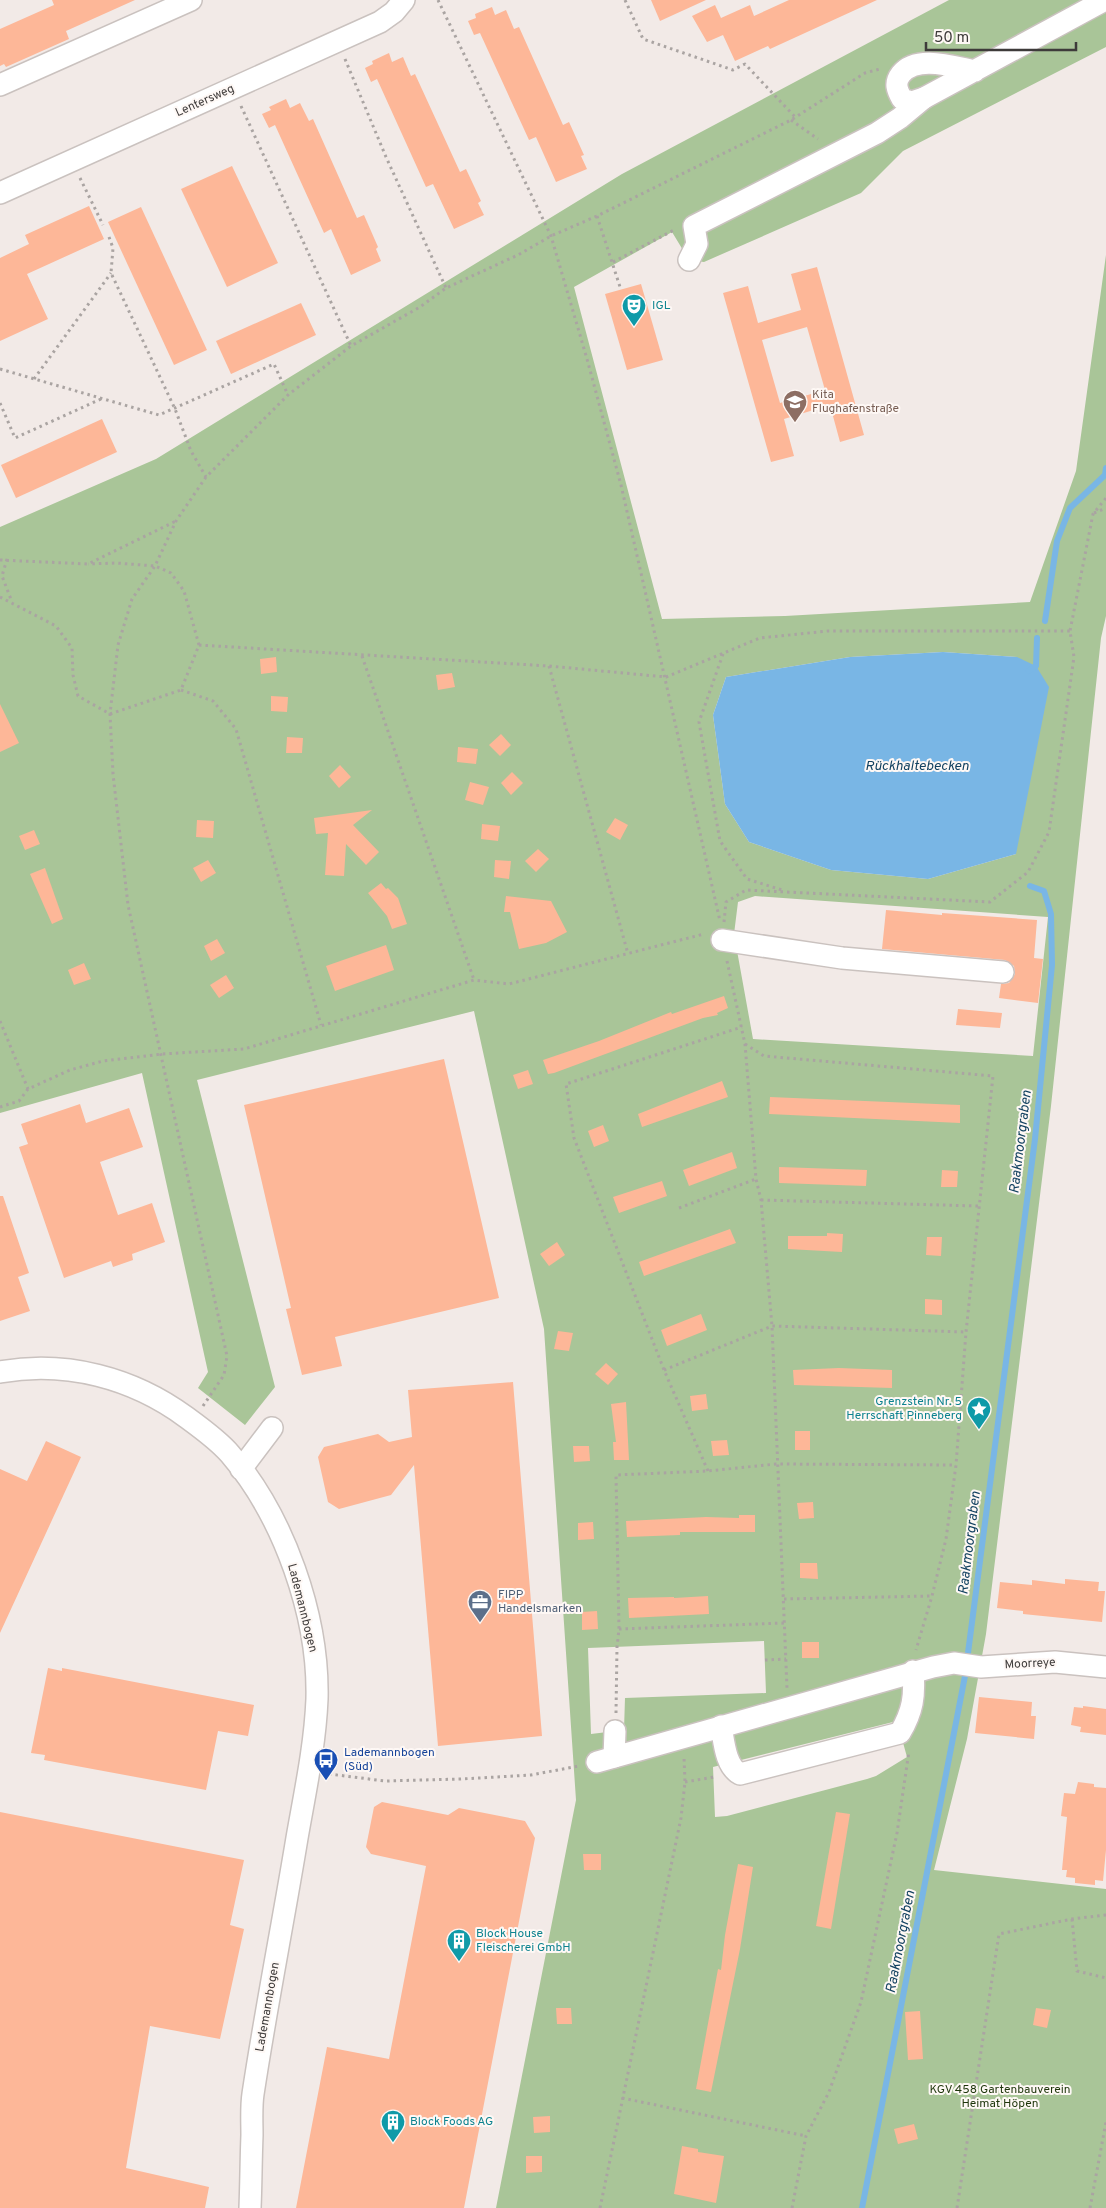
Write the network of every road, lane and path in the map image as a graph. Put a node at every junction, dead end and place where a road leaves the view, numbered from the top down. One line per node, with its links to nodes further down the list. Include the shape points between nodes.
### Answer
1 (191, 0): 9 (street)
2 (404, 0): 6 (street, Lentersweg, via 380,22)
3 (438, 0): 18 (path)
4 (624, 0): 12 (path, via 643,39 734,70 745,64)
5 (1105, 0): 8 (street)
6 (338, 41): 10 (street, Lentersweg); 23 (path)
7 (904, 70): 8 (street, via 918,64 931,64); 11 (street, via 897,78 897,89 902,99 912,102); 12 (path, via 879,69 865,73)
8 (975, 71): 11 (street)
9 (0, 85)
10 (232, 88): 13 (street, Lentersweg); 25 (path)
11 (924, 98): 17 (street, via 877,133)
12 (796, 118): 15 (path)
13 (72, 160): 14 (street, Lentersweg); 16 (path)
14 (0, 193)
15 (597, 216): 18 (path); 21 (path)
16 (103, 224)
17 (694, 226): 20 (street, via 697,244); 21 (path, via 679,227)
18 (551, 236): 23 (path); 48 (path, via 588,359)
19 (109, 237): 22 (path, via 113,248)
20 (689, 260)
21 (613, 262): 24 (path)
22 (111, 273): 27 (path); 31 (path)
23 (446, 288): 25 (path, via 420,307)
24 (621, 290)
25 (351, 346): 28 (path)
26 (0, 369): 27 (path)
27 (34, 379): 29 (path)
28 (288, 395): 31 (path, via 274,364); 32 (path)
29 (102, 399): 30 (path, via 15,438); 31 (path, via 159,415)
30 (0, 403)
31 (174, 409): 32 (path)
32 (206, 477): 36 (path)
33 (1106, 498): 35 (path)
34 (1106, 508): 35 (path)
35 (1093, 514): 43 (path)
36 (176, 521): 39 (path); 40 (path)
37 (7, 559): 38 (path); 39 (path); 42 (path, via 2,576)
38 (0, 560)
39 (88, 564): 40 (path, via 116,562)
40 (155, 566): 44 (path, via 171,573 184,591); 50 (path, via 132,599 118,645)
41 (0, 597): 42 (path)
42 (12, 602): 50 (path, via 56,626 72,648 78,696)
43 (1070, 631): 45 (path, via 828,631 760,638); 51 (path, via 1074,658 1049,832 1028,872 990,902)
44 (200, 646): 46 (path); 49 (path)
45 (723, 654): 48 (path); 51 (path, via 699,722 720,841 747,879)
46 (362, 656): 47 (path); 55 (path)
47 (549, 666): 48 (path); 53 (path)
48 (666, 677): 52 (path)
49 (181, 690): 50 (path); 57 (path, via 213,701 236,729)
50 (110, 714): 60 (path, via 113,774 128,905)
51 (787, 891): 52 (path, via 746,890 726,902)
52 (722, 935): 53 (path); 54 (street, via 842,958); 58 (path)
53 (628, 954): 55 (path, via 509,984)
54 (1003, 972)
55 (474, 980): 57 (path)
56 (0, 1020): 61 (path)
57 (321, 1025): 60 (path, via 244,1049)
58 (742, 1027): 59 (path); 69 (path, via 566,1084 574,1138)
59 (745, 1044): 63 (path); 65 (path, via 764,1056 993,1076)
60 (162, 1054): 61 (path, via 70,1070); 71 (path, via 227,1356 224,1375)
61 (28, 1089): 62 (path, via 20,1101)
62 (0, 1107)
63 (756, 1179): 64 (path); 66 (path)
64 (761, 1200): 65 (path); 67 (path)
65 (978, 1206): 68 (path)
66 (679, 1208)
67 (772, 1326): 68 (path); 69 (path); 73 (path)
68 (966, 1332): 74 (path)
69 (664, 1370): 76 (path)
70 (0, 1372): 71 (street, Lademannbogen, via 45,1369 95,1374 127,1383 154,1396)
71 (193, 1422): 75 (street, Lademannbogen, via 229,1452)
72 (272, 1428): 75 (street)
73 (776, 1464): 74 (path); 76 (path); 78 (path)
74 (956, 1465): 77 (path, via 946,1539)
75 (241, 1469): 91 (street, Lademannbogen, via 269,1510 287,1551 296,1574 312,1641 317,1699)
76 (708, 1471): 80 (path, via 616,1475)
77 (932, 1596): 78 (path); 84 (path)
78 (784, 1599): 79 (path)
79 (785, 1623): 80 (path); 81 (path)
80 (620, 1629): 87 (path)
81 (786, 1659): 82 (path); 85 (path)
82 (765, 1660)
83 (1106, 1668): 84 (street, Moorreye, via 1055,1662 980,1667 954,1663)
84 (913, 1671): 85 (street, Moorreye); 86 (street, via 910,1715 900,1733 740,1774 729,1763)
85 (787, 1707): 86 (street, Moorreye)
86 (721, 1726): 88 (street, Moorreye)
87 (615, 1731): 90 (street)
88 (683, 1737): 90 (street, Moorreye); 93 (path)
89 (910, 1742): 99 (path, via 897,1833 861,2002 829,2092)
90 (606, 1760): 91 (path, via 531,1775 461,1779 385,1781)
91 (309, 1773): 100 (street, Lademannbogen, via 253,2097)
92 (715, 1777): 93 (path)
93 (685, 1782): 97 (path, via 681,1818)
94 (1106, 1915): 95 (path)
95 (1072, 1919): 96 (path, via 1077,1971); 103 (path, via 999,1934)
96 (1106, 1978)
97 (622, 2098): 99 (path); 101 (path)
98 (1106, 2122): 104 (path)
99 (806, 2136): 102 (path)
100 (250, 2208)
101 (600, 2208)
102 (792, 2208)
103 (957, 2208)
104 (1090, 2208)

